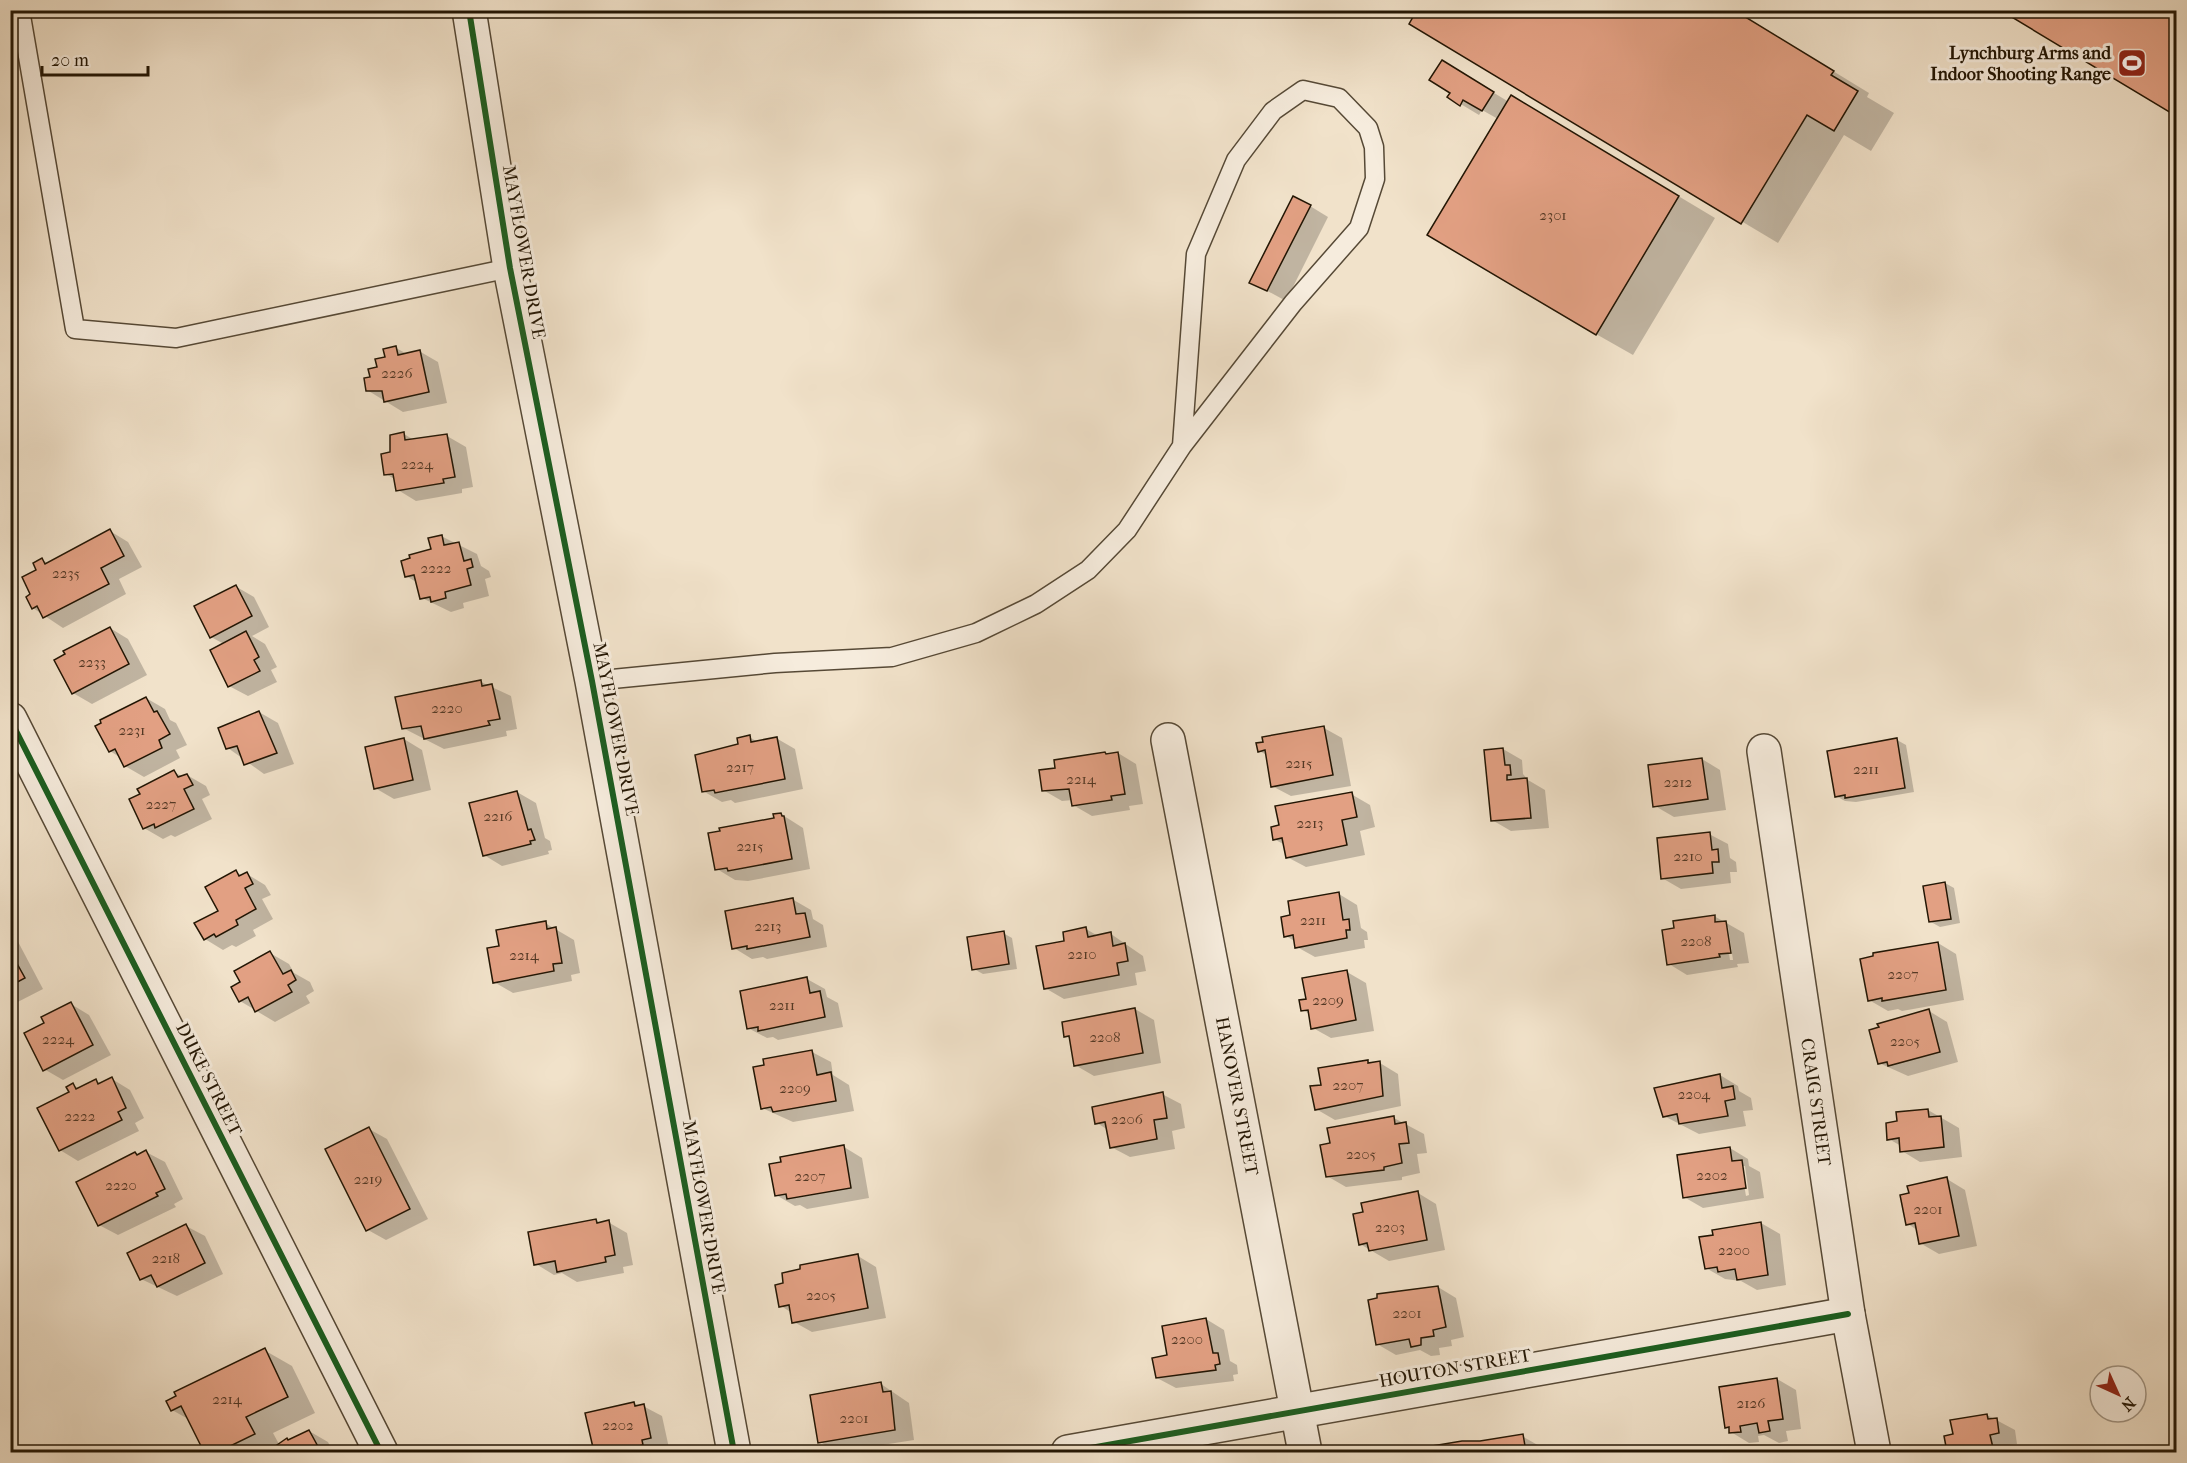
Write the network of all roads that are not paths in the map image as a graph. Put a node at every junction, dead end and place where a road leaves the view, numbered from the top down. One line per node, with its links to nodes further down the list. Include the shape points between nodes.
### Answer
1 (20, 10): 3 (lane, via 75,329 176,338)
2 (469, 10): 3 (street, MAYFLOWER DRIVE)
3 (510, 268): 5 (street, MAYFLOWER DRIVE)
4 (1182, 447): 4 (lane, via 1293,303 1359,228 1375,179 1374,147 1368,128 1339,98 1303,90 1273,111 1236,160 1196,254); 5 (lane, via 1127,530 1088,570 1036,604 976,633 892,657 775,663)
5 (592, 681): 12 (street, MAYFLOWER DRIVE)
6 (10, 719): 11 (street, DUKE STREET)
7 (1168, 740): 10 (street, HANOVER STREET)
8 (1764, 751): 9 (street, CRAIG STREET)
9 (1848, 1314): 10 (street, HOUTON STREET); 15 (street, CRAIG STREET)
10 (1298, 1411): 13 (street, HOUTON STREET); 14 (street, HANOVER STREET)
11 (381, 1452)
12 (734, 1452)
13 (1068, 1452)
14 (1305, 1452)
15 (1874, 1452)

